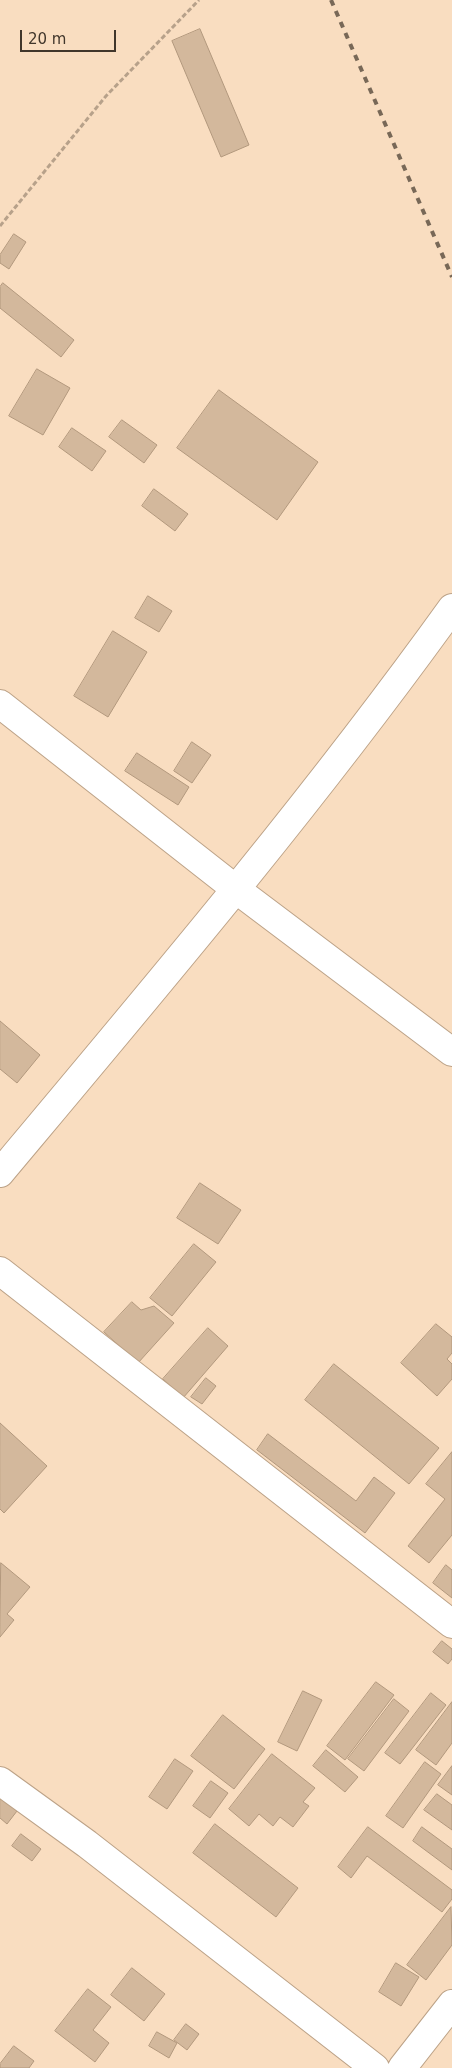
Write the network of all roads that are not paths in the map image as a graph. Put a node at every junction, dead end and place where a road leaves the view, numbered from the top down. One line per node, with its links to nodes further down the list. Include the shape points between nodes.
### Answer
1 (452, 608): 3 (street, via 388,698)
2 (0, 704): 3 (street)
3 (237, 890): 4 (street); 5 (street)
4 (452, 1052)
5 (0, 1173)
6 (0, 1271): 7 (street)
7 (452, 1624)
8 (0, 1781): 10 (street, via 87,1844)
9 (452, 2004): 11 (street)
10 (375, 2068)
11 (402, 2068)

